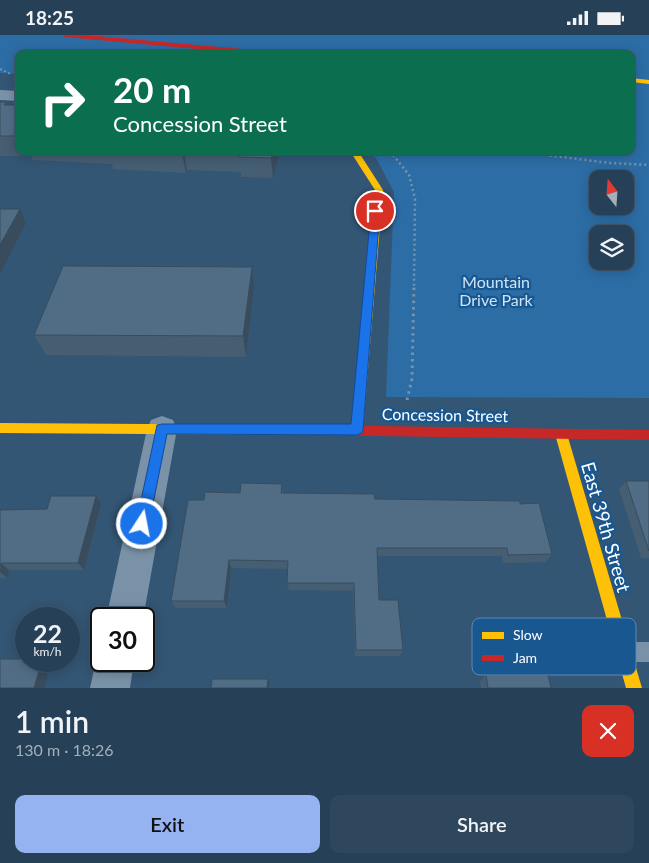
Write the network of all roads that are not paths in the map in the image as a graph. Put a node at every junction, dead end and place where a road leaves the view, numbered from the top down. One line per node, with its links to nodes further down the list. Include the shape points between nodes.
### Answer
1 (65, 35): 2 (main road)
2 (232, 50)
3 (635, 80): 4 (main road)
4 (649, 82)
5 (0, 95): 6 (street)
6 (15, 96)
7 (356, 155): 10 (main road, via 378,190)
8 (0, 429): 9 (main road, Concession Street)
9 (162, 429): 10 (main road, Concession Street); 13 (street)
10 (357, 430): 11 (main road, Concession Street)
11 (561, 434): 12 (main road, Concession Street); 14 (main road, East 39th Street)
12 (649, 435)
13 (126, 607)
14 (614, 618)
15 (636, 652): 16 (lane)
16 (649, 652)
17 (113, 672): 19 (street)
18 (630, 675): 20 (main road, East 39th Street)
19 (110, 688)
20 (634, 688)

